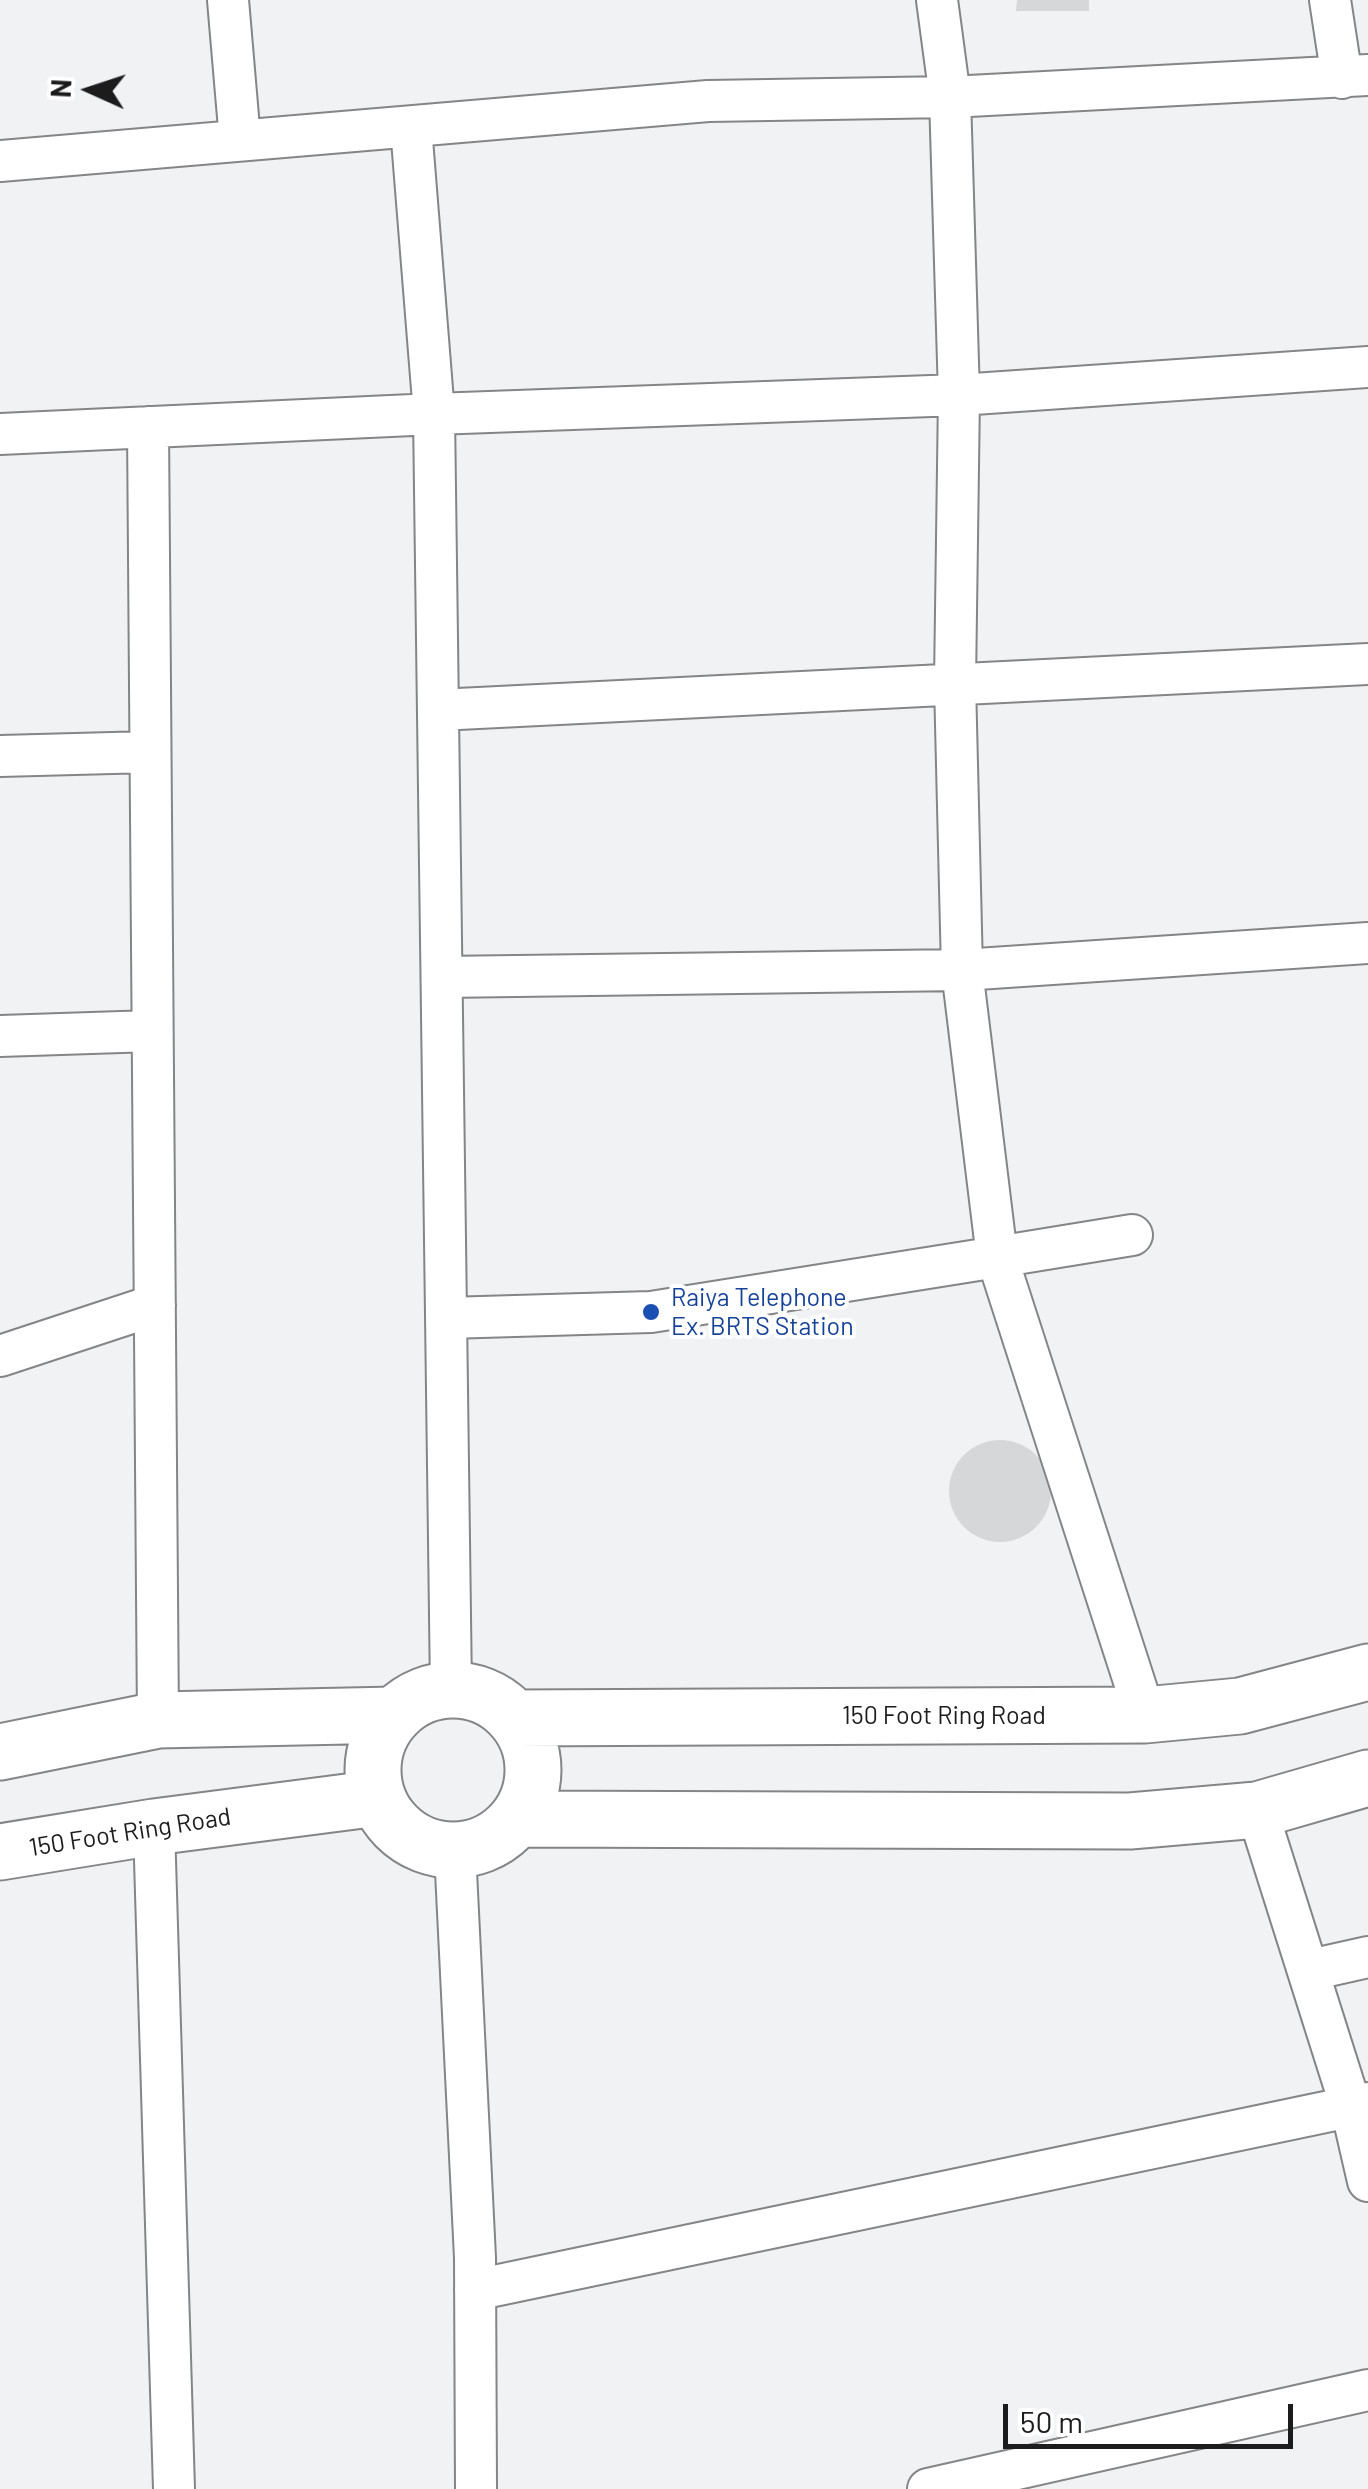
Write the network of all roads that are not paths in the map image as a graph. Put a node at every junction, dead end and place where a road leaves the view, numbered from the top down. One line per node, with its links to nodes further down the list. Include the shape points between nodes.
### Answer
1 (228, 0): 7 (street)
2 (937, 0): 5 (street)
3 (1330, 0): 4 (street)
4 (1355, 77): 5 (street)
5 (950, 97): 6 (street, via 708,101); 10 (street)
6 (411, 126): 7 (street); 11 (street)
7 (240, 140): 8 (street)
8 (0, 161)
9 (1368, 367): 10 (street)
10 (959, 395): 11 (street); 15 (street)
11 (434, 414): 12 (street); 16 (street)
12 (148, 427): 13 (street); 17 (street)
13 (0, 434)
14 (1368, 664): 15 (street)
15 (956, 683): 16 (street); 20 (street)
16 (438, 710): 21 (street)
17 (150, 752): 18 (street); 22 (street)
18 (0, 756)
19 (1368, 942): 20 (street)
20 (962, 970): 21 (street); 25 (street)
21 (442, 978): 27 (street)
22 (152, 1031): 23 (street); 26 (street)
23 (0, 1036)
24 (1132, 1235): 25 (street)
25 (998, 1256): 27 (street, via 651,1312); 32 (street)
26 (155, 1304): 28 (street); 34 (street)
27 (447, 1318): 30 (street)
28 (0, 1356)
29 (1368, 1672): 32 (highway, 150 Foot Ring Road, via 1240,1706)
30 (451, 1690): 31 (highway, via 420,1695); 33 (highway, via 486,1696)
31 (395, 1715): 34 (highway); 37 (highway, via 380,1738)
32 (1145, 1715): 33 (highway, 150 Foot Ring Road)
33 (515, 1718): 39 (highway, via 532,1750 532,1786)
34 (158, 1720): 35 (highway)
35 (0, 1752)
36 (1368, 1778): 38 (highway)
37 (378, 1798): 40 (highway, 150 Foot Ring Road); 42 (highway, via 408,1837)
38 (1257, 1810): 39 (highway, via 1130,1821); 44 (street)
39 (518, 1820): 42 (highway, via 490,1842)
40 (154, 1826): 41 (highway, 150 Foot Ring Road); 49 (street)
41 (0, 1852)
42 (455, 1852): 47 (street)
43 (1368, 1957): 44 (street)
44 (1310, 1970): 45 (street)
45 (1359, 2105): 46 (street); 47 (street)
46 (1368, 2182)
47 (475, 2290): 50 (street)
48 (1368, 2390): 51 (street)
49 (174, 2489)
50 (476, 2489)
51 (928, 2489)

